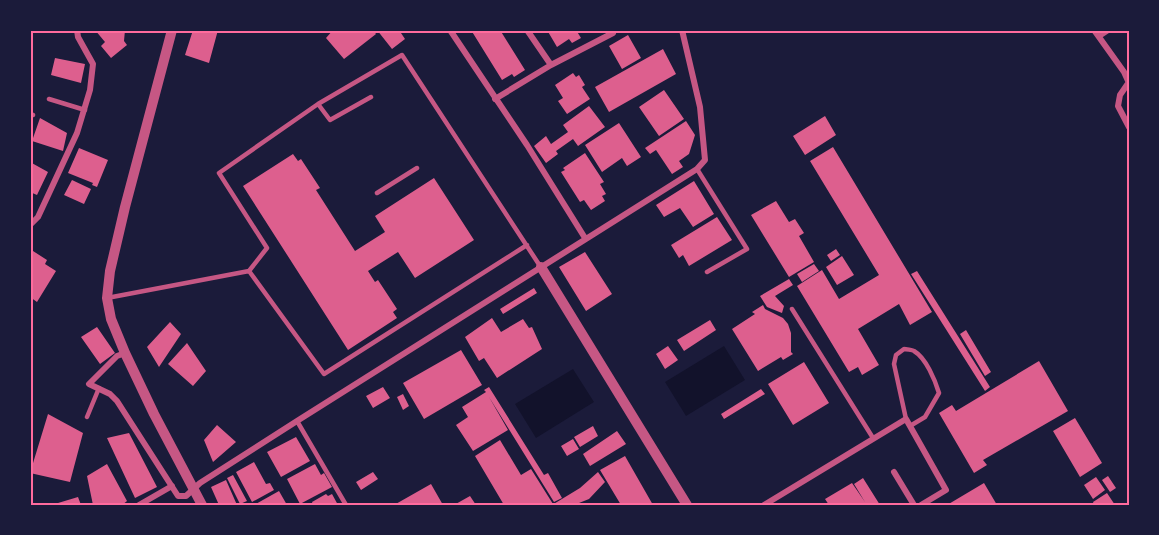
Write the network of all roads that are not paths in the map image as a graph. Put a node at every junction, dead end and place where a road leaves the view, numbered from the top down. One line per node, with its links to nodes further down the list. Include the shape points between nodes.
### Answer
1 (77, 30): 16 (street, via 93,64)
2 (172, 30): 27 (street, via 125,207)
3 (450, 30): 14 (street)
4 (527, 30): 10 (street)
5 (611, 30): 10 (street, via 613,33)
6 (682, 30): 19 (street, via 700,107 705,160)
7 (1094, 30): 9 (street)
8 (1108, 30): 9 (street)
9 (1099, 36): 11 (street)
10 (551, 66): 14 (street)
11 (1129, 82): 17 (street, via 1118,106)
12 (371, 97): 15 (lane, via 330,120)
13 (49, 99): 16 (lane)
14 (495, 99): 22 (street)
15 (318, 104): 23 (lane, via 402,56); 25 (lane, via 219,173 267,248)
16 (85, 110): 21 (street, via 43,207)
17 (1129, 127)
18 (417, 168): 20 (lane)
19 (697, 168): 22 (street); 26 (lane, via 747,249)
20 (376, 193)
21 (30, 225)
22 (585, 238): 24 (street)
23 (526, 245): 24 (lane); 25 (lane, via 324,374)
24 (541, 267): 33 (street); 42 (street)
25 (249, 271): 27 (lane)
26 (707, 272)
27 (107, 298): 29 (street)
28 (792, 309): 35 (lane)
29 (125, 353): 30 (street, via 89,384); 38 (street)
30 (99, 388): 31 (lane); 37 (street, via 117,401)
31 (87, 417)
32 (906, 418): 34 (street); 34 (lane, via 894,364 896,355 904,349 914,350 923,361 939,393 925,417); 35 (street)
33 (297, 421): 38 (street); 41 (lane)
34 (910, 426): 45 (street, via 946,490)
35 (873, 438): 43 (street)
36 (894, 472): 44 (street)
37 (172, 486): 38 (street, via 182,497); 39 (street)
38 (194, 489): 40 (street)
39 (139, 505)
40 (202, 505)
41 (346, 505)
42 (687, 505)
43 (765, 505)
44 (914, 505)
45 (921, 505)

